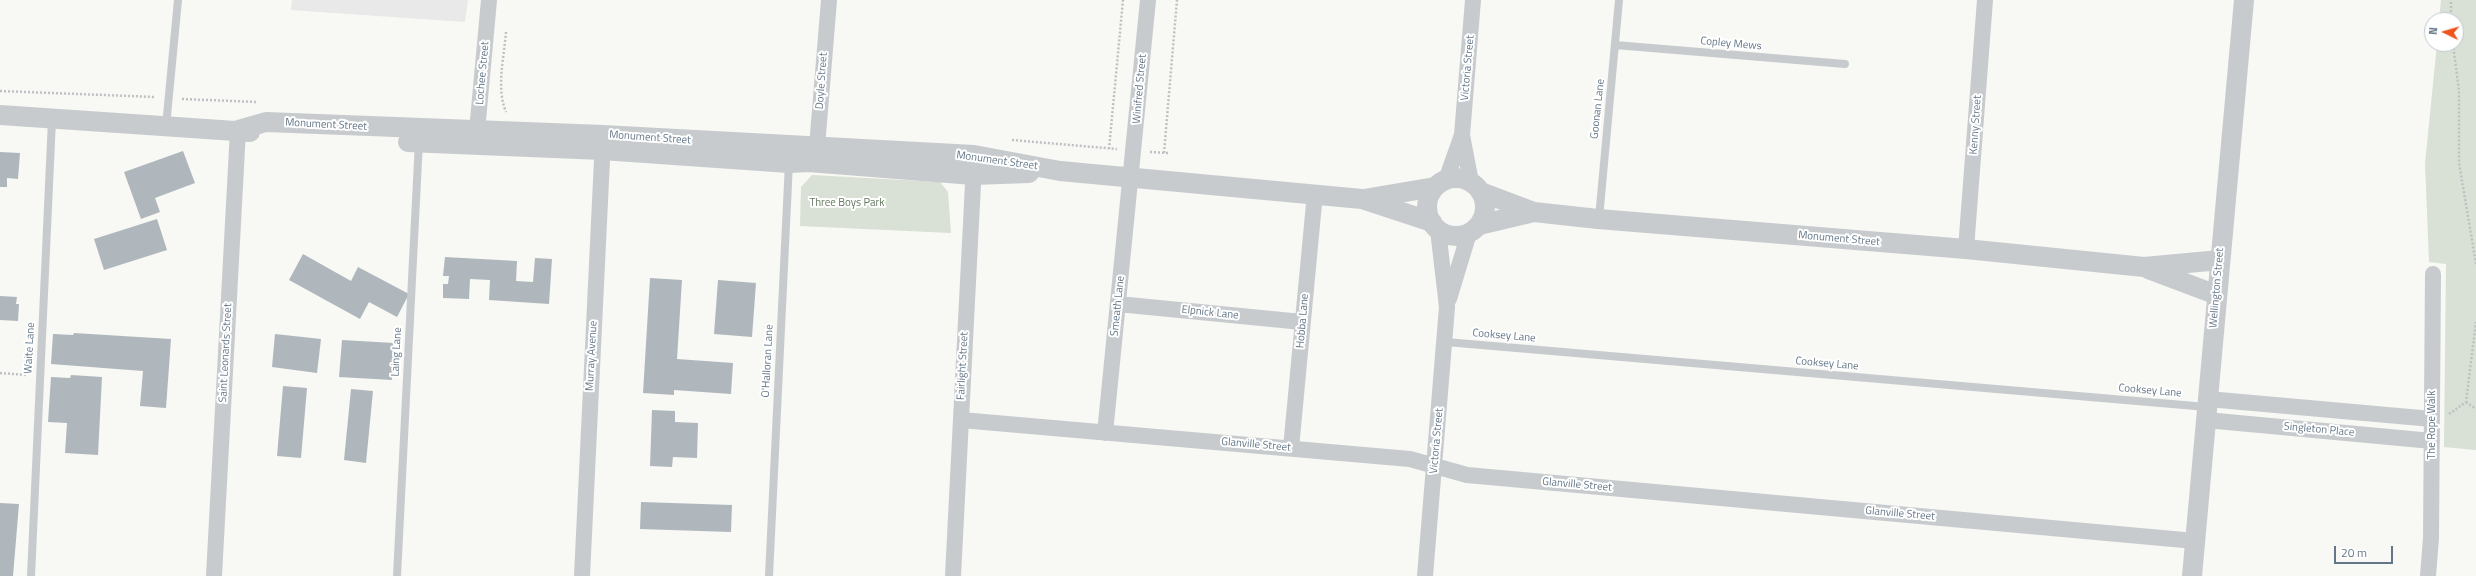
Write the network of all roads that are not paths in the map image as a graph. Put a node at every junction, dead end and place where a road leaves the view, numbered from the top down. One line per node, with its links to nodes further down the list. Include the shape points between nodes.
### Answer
1 (178, 0): 13 (lane)
2 (489, 0): 17 (street, Lochee Street)
3 (828, 0): 20 (street, Doyle Street)
4 (1148, 0): 24 (street, Winifred Street)
5 (1473, 0): 15 (street, Victoria Street)
6 (1619, 0): 9 (lane, Goonan Lane)
7 (1985, 0): 33 (street, Kenny Street)
8 (2244, 0): 34 (street, Wellington Street)
9 (1615, 45): 10 (lane, Copley Mews); 30 (lane, Goonan Lane)
10 (1845, 64)
11 (0, 115): 12 (street, Monument Street)
12 (52, 120): 13 (street, Monument Street); 50 (lane, Waite Lane)
13 (166, 126): 14 (street, Monument Street)
14 (238, 130): 16 (street, Monument Street, via 266,122); 51 (street, Saint Leonards Street)
15 (1462, 135): 25 (street, Victoria Street); 26 (street, Victoria Street)
16 (419, 136): 17 (street, Monument Street); 52 (lane, Laing Lane)
17 (477, 138): 18 (street, Monument Street)
18 (602, 142): 19 (street, Monument Street); 53 (street, Murray Avenue)
19 (790, 155): 20 (street, Monument Street); 54 (lane, O'Halloran Lane)
20 (816, 155): 21 (street, Monument Street); 23 (street, Monument Street)
21 (974, 155): 22 (street, Monument Street); 23 (street, Fairlight Street)
22 (1060, 171): 23 (street, Monument Street); 24 (street, Monument Street)
23 (973, 175): 44 (street, Fairlight Street)
24 (1132, 179): 27 (street, Monument Street); 38 (street, Smeath Lane)
25 (1440, 183): 26 (street, via 1454,178); 28 (street, Monument Street); 31 (street, via 1428,204)
26 (1476, 187): 29 (street, Monument Street); 32 (street, via 1485,209)
27 (1315, 194): 28 (street, Monument Street); 40 (street, Hobba Lane)
28 (1362, 199): 31 (street, Monument Street)
29 (1534, 212): 30 (street, Monument Street); 32 (street, Monument Street)
30 (1598, 219): 33 (street, Monument Street)
31 (1435, 226): 32 (street, via 1453,236); 39 (street, Victoria Street)
32 (1474, 229): 39 (street, Victoria Street)
33 (1966, 249): 35 (street, Monument Street)
34 (2220, 260): 35 (street, Monument Street); 37 (street, Wellington Street)
35 (2144, 267): 37 (street, Monument Street)
36 (2433, 274): 43 (street, The Rope Walk)
37 (2217, 295): 42 (street, Wellington Street)
38 (1118, 304): 40 (street, Elpnick Lane); 45 (street, Smeath Lane)
39 (1447, 307): 41 (street, Victoria Street)
40 (1302, 322): 47 (street, Hobba Lane)
41 (1446, 342): 42 (lane, Cooksey Lane); 48 (street, Victoria Street)
42 (2207, 409): 43 (street, Singleton Place); 46 (street, Singleton Place); 49 (street, Wellington Street)
43 (2432, 419): 46 (street, The Rope Walk)
44 (961, 420): 45 (street, Glanville Street); 55 (street, Fairlight Street)
45 (1105, 433): 47 (street, Glanville Street)
46 (2432, 441): 58 (street, The Rope Walk)
47 (1291, 448): 48 (street, Glanville Street, via 1410,459)
48 (1435, 465): 49 (street, Glanville Street, via 1467,475); 56 (street, Victoria Street)
49 (2196, 541): 57 (street, Wellington Street)
50 (31, 576)
51 (214, 576)
52 (397, 576)
53 (582, 576)
54 (768, 576)
55 (953, 576)
56 (1425, 576)
57 (2192, 576)
58 (2428, 576)

